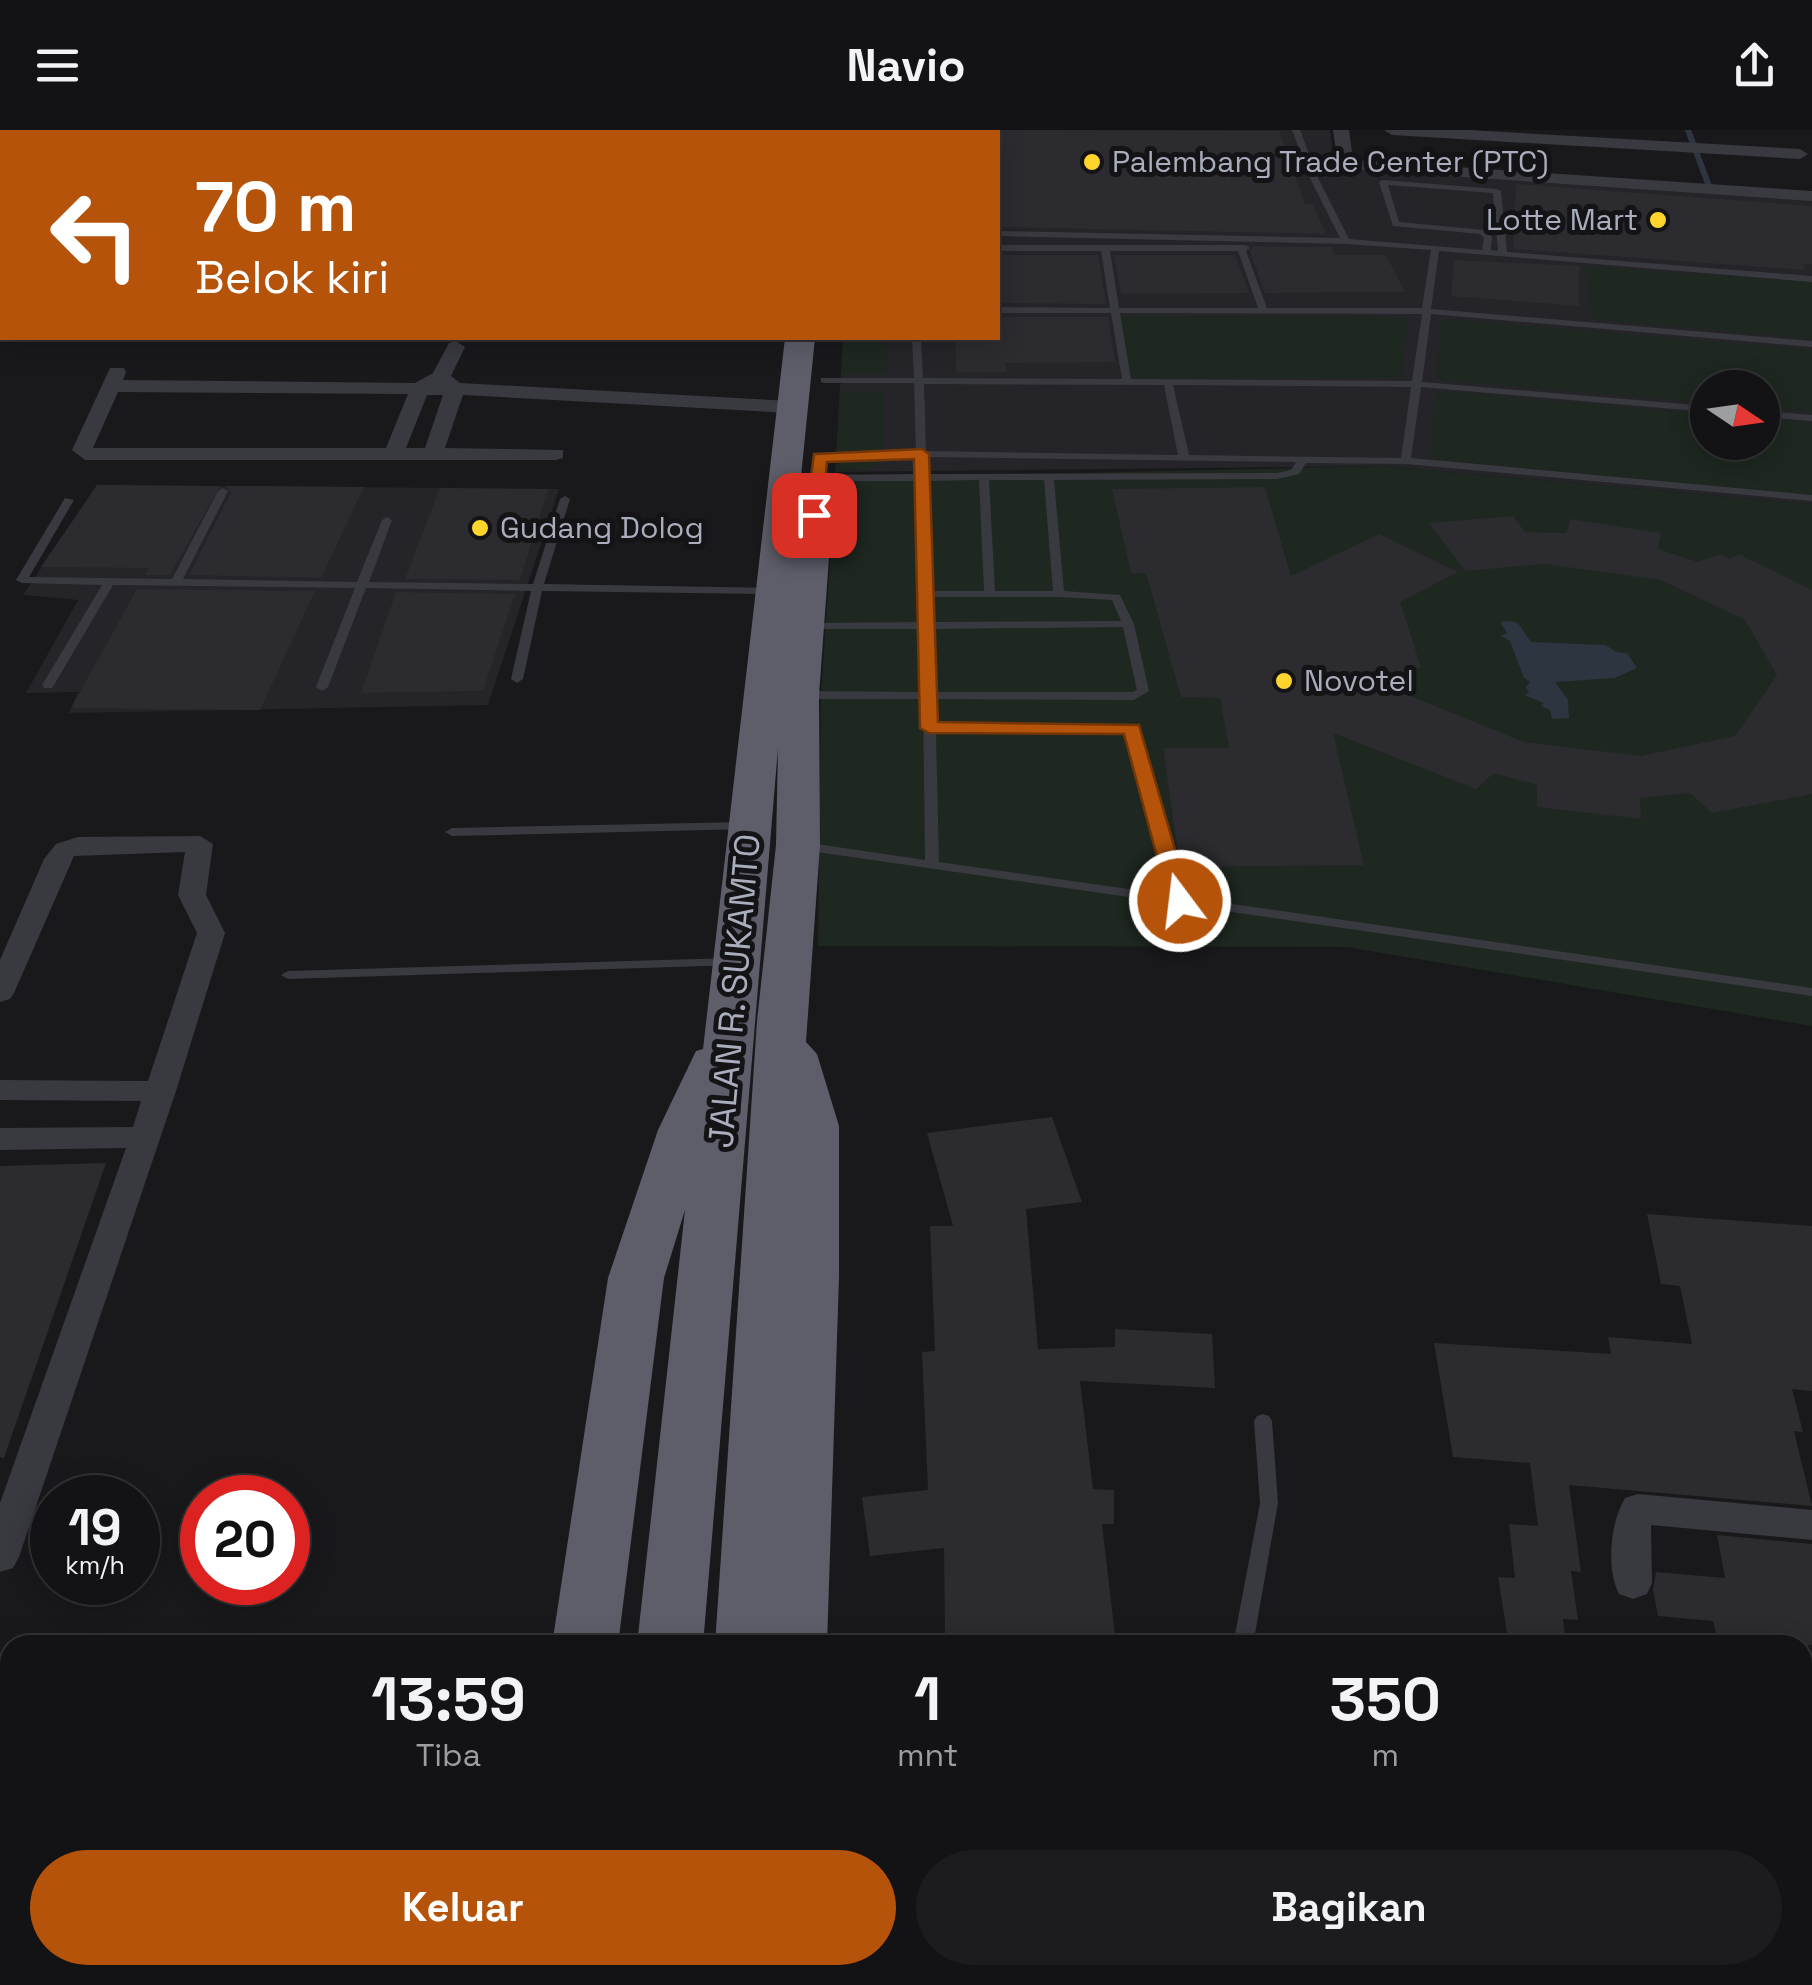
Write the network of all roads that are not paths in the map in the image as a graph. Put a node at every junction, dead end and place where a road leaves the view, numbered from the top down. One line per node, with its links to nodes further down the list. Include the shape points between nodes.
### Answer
1 (1296, 130): 8 (lane)
2 (1342, 130): 5 (street, via 1348,164)
3 (1392, 130): 4 (street, via 1706,148 1803,162)
4 (1792, 130)
5 (1812, 196)
6 (1000, 234): 7 (lane)
7 (1184, 236): 8 (lane); 11 (lane)
8 (1346, 241): 12 (lane, via 1332,249); 13 (lane)
9 (1000, 248): 10 (lane)
10 (1105, 248): 11 (lane); 17 (lane)
11 (1189, 248): 12 (lane)
12 (1241, 248): 19 (lane)
13 (1435, 249): 14 (lane); 20 (lane)
14 (1486, 254): 15 (lane); 15 (lane, via 1488,237 1482,232 1396,224 1384,182 1497,191)
15 (1504, 255): 16 (lane)
16 (1812, 280)
17 (1115, 309): 18 (lane); 19 (lane); 27 (lane)
18 (1000, 310)
19 (1263, 310): 20 (lane)
20 (1427, 311): 23 (lane); 30 (lane)
21 (801, 340): 25 (highway, JALAN R. SUKAMTO)
22 (917, 340): 26 (lane)
23 (1812, 344)
24 (456, 347): 28 (street)
25 (814, 375): 26 (lane); 28 (street); 42 (highway, JALAN R. SUKAMTO); 55 (highway, JALAN R. SUKAMTO)
26 (916, 382): 27 (lane); 38 (lane)
27 (1127, 382): 29 (lane)
28 (448, 383): 31 (street); 36 (street)
29 (1168, 383): 30 (lane); 39 (lane)
30 (1417, 384): 32 (lane); 41 (lane)
31 (420, 388): 35 (street); 35 (street, via 115,379 82,450)
32 (1690, 407)
33 (1780, 415): 34 (lane)
34 (1812, 418)
35 (393, 454): 36 (street)
36 (432, 454): 37 (street)
37 (556, 454)
38 (922, 454): 39 (lane); 42 (lane); 43 (lane)
39 (1184, 458): 40 (lane)
40 (1302, 460): 41 (lane); 45 (lane, via 1287,475)
41 (1406, 461): 47 (lane)
42 (818, 467): 43 (lane); 60 (highway, JALAN R. SUKAMTO)
43 (924, 477): 44 (lane); 56 (lane)
44 (984, 477): 45 (lane); 57 (lane)
45 (1049, 477): 58 (lane)
46 (223, 491): 52 (lane)
47 (1812, 498)
48 (565, 499): 54 (lane)
49 (69, 500): 51 (lane, via 20,578)
50 (387, 520): 53 (lane)
51 (109, 582): 52 (lane); 63 (lane)
52 (175, 583): 53 (lane)
53 (360, 586): 54 (lane); 64 (lane)
54 (537, 588): 55 (lane); 62 (lane)
55 (772, 591): 68 (highway, JALAN R. SUKAMTO)
56 (928, 594): 57 (lane); 61 (lane)
57 (990, 594): 58 (lane)
58 (1059, 594): 59 (lane, via 1116,597)
59 (1128, 624): 61 (lane); 65 (lane, via 1140,694)
60 (804, 626): 61 (lane); 66 (highway, JALAN R. SUKAMTO)
61 (928, 626): 65 (lane)
62 (516, 679)
63 (48, 686)
64 (322, 687)
65 (928, 694): 66 (lane); 67 (lane)
66 (798, 695): 70 (highway, JALAN R. SUKAMTO)
67 (929, 728): 71 (lane); 72 (lane, via 1132,729)
68 (749, 826): 69 (lane); 73 (highway, JALAN R. SUKAMTO)
69 (452, 832)
70 (798, 845): 71 (lane); 77 (highway, JALAN R. SUKAMTO)
71 (932, 865): 72 (lane)
72 (1180, 901): 75 (lane)
73 (736, 962): 74 (lane); 77 (highway, JALAN R. SUKAMTO)
74 (288, 975)
75 (1812, 992)
76 (0, 993): 79 (street, via 65,850 198,842 192,895 210,933)
77 (757, 1021): 86 (highway, via 684,1130 636,1278); 87 (highway, JALAN R. SUKAMTO); 88 (highway, via 813,1126)
78 (0, 1090): 79 (street)
79 (161, 1091): 80 (street)
80 (145, 1137): 81 (street); 84 (street)
81 (0, 1139)
82 (1263, 1421): 89 (lane, via 1269,1503)
83 (1812, 1525): 85 (street, via 1638,1509 1632,1519)
84 (0, 1557)
85 (1633, 1584)
86 (586, 1635)
87 (671, 1635)
88 (786, 1635)
89 (1246, 1635)

